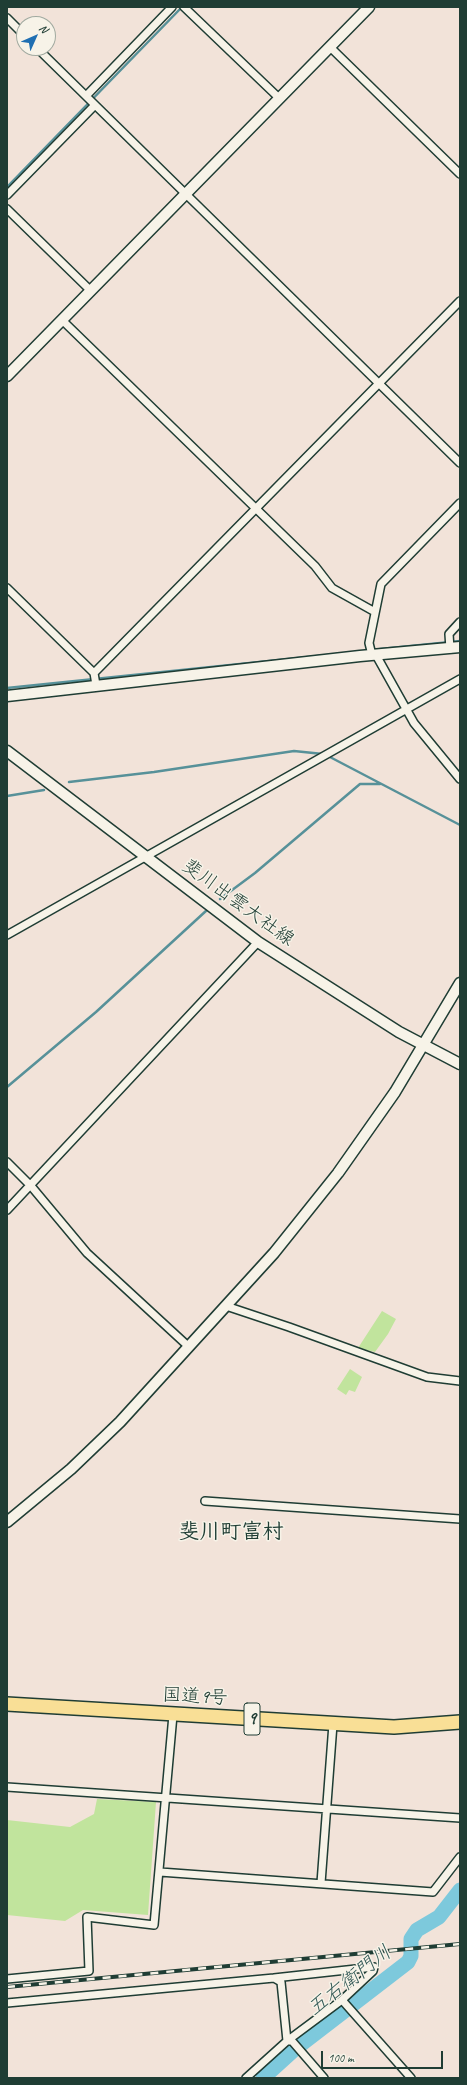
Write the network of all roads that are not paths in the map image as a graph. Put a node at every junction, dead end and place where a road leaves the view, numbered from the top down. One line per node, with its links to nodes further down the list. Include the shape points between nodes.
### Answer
1 (172, 7): 8 (street)
2 (184, 7): 9 (street)
3 (369, 7): 6 (street)
4 (7, 18): 5 (street)
5 (16, 27)
6 (330, 47): 9 (street); 11 (street)
7 (45, 56): 8 (street)
8 (86, 96): 10 (street)
9 (279, 98): 13 (street)
10 (95, 105): 12 (street); 13 (street)
11 (460, 174)
12 (7, 195)
13 (185, 195): 15 (street); 19 (street)
14 (7, 209): 15 (street)
15 (91, 291): 17 (street)
16 (460, 301): 19 (street)
17 (63, 321): 18 (street); 22 (street)
18 (7, 376)
19 (378, 384): 20 (street); 22 (street)
20 (460, 463)
21 (460, 503): 24 (street, via 381,584)
22 (256, 509): 24 (street, via 314,566 332,588); 28 (street)
23 (7, 588): 28 (street)
24 (375, 612): 27 (street, via 369,643)
25 (460, 622): 26 (street, via 449,634)
26 (455, 648): 27 (street)
27 (374, 655): 30 (street); 32 (street)
28 (94, 673): 30 (street)
29 (460, 679): 32 (street)
30 (96, 685): 31 (street)
31 (7, 696)
32 (404, 709): 34 (street); 35 (street)
33 (7, 751): 35 (street, 斐川出雲大社線)
34 (460, 779)
35 (146, 856): 36 (street); 37 (street, 斐川出雲大社線)
36 (7, 935)
37 (258, 942): 39 (street, 斐川出雲大社線, via 399,1032); 42 (street)
38 (460, 983): 39 (street)
39 (424, 1045): 40 (street, 斐川出雲大社線); 44 (street, via 395,1092 338,1173 274,1253)
40 (460, 1064)
41 (7, 1162): 42 (street)
42 (31, 1186): 43 (street); 45 (street, via 88,1253)
43 (7, 1210)
44 (226, 1306): 45 (street); 46 (street, via 427,1377)
45 (189, 1347): 48 (street, via 120,1422 71,1469)
46 (460, 1381)
47 (205, 1501): 49 (street)
48 (8, 1519)
49 (460, 1519)
50 (7, 1697): 52 (highway, 国道9号 / 9)
51 (7, 1704): 52 (highway, 国道9号 / 9)
52 (47, 1707): 53 (highway, 国道9号 / 9)
53 (173, 1715): 54 (highway, 国道9号 / 9); 57 (street)
54 (333, 1724): 55 (highway, 国道9号 / 9, via 394,1727); 58 (street)
55 (459, 1724)
56 (7, 1787): 57 (street)
57 (167, 1799): 58 (street); 61 (street)
58 (326, 1809): 59 (street); 62 (street)
59 (460, 1818)
60 (460, 1857): 62 (street, via 432,1892)
61 (160, 1872): 62 (street); 64 (street, via 154,1925 87,1916 89,1971)
62 (321, 1883)
63 (274, 1978): 65 (street, via 374,1967 373,1971); 66 (street); 67 (street, via 281,1982)
64 (7, 1979)
65 (342, 2000): 67 (street); 70 (street)
66 (7, 2003)
67 (287, 2041): 68 (street); 69 (street, via 292,2041)
68 (246, 2078)
69 (324, 2078)
70 (411, 2078)

